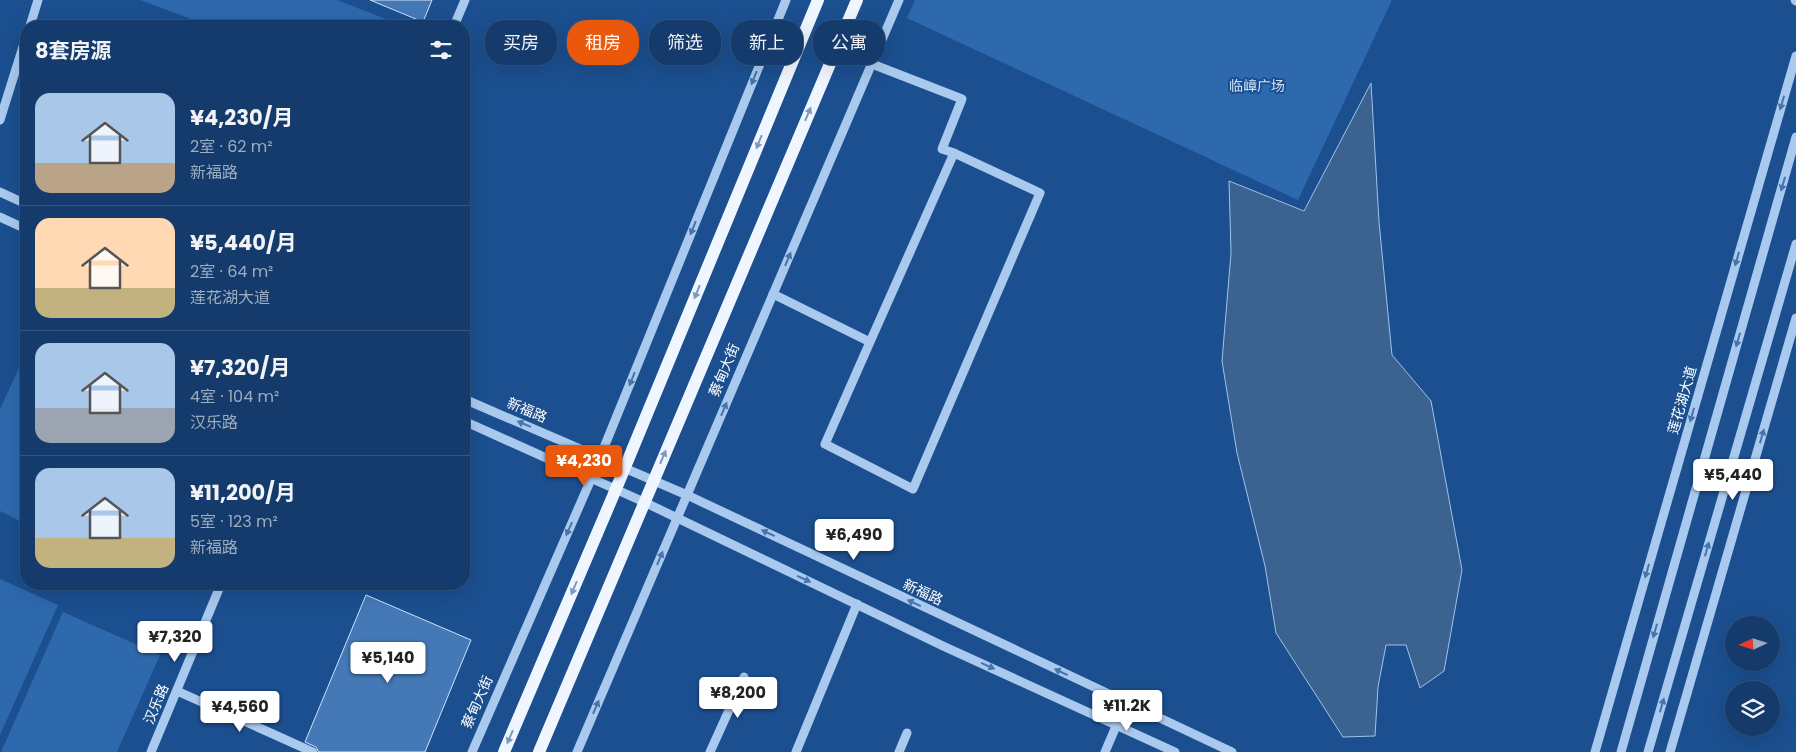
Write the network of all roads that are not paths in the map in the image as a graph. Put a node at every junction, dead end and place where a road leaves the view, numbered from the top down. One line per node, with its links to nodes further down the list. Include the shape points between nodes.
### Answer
1 (38, 0): 7 (street)
2 (465, 0): 8 (street)
3 (786, 0): 27 (street, 蔡甸大街, one-way to 27)
4 (818, 0): 28 (main road, one-way to 28)
5 (857, 0): 30 (main road, 蔡甸大街, one-way to 5)
6 (899, 0): 9 (street, 蔡甸大街)
7 (32, 20)
8 (457, 20)
9 (885, 33)
10 (20, 56): 14 (street)
11 (1796, 56): 54 (street, 莲花湖大道, one-way to 54)
12 (872, 65): 22 (street, 蔡甸大街, one-way to 12)
13 (875, 65): 16 (street, via 962,99 942,149)
14 (0, 120)
15 (1796, 137): 55 (street, one-way to 55)
16 (954, 153): 24 (street); 24 (street, via 1040,192 913,489 825,444)
17 (0, 192): 18 (street)
18 (20, 201)
19 (0, 217): 20 (street)
20 (20, 226)
21 (1796, 244): 56 (street, one-way to 21)
22 (773, 294): 24 (street); 32 (street, 蔡甸大街, one-way to 22)
23 (1796, 318): 57 (street, one-way to 23)
24 (870, 342)
25 (470, 402): 27 (street, 新福路, one-way to 25)
26 (470, 424): 29 (street)
27 (600, 456): 28 (street, 新福路); 29 (street, 蔡甸大街)
28 (625, 468): 30 (street, 新福路); 31 (main road)
29 (592, 478): 31 (street); 44 (street, 蔡甸大街, one-way to 44)
30 (654, 480): 32 (street, 新福路); 33 (main road, 蔡甸大街)
31 (616, 489): 33 (street); 45 (main road, one-way to 45)
32 (687, 495): 34 (street, 蔡甸大街); 39 (street, 新福路, one-way to 32)
33 (644, 502): 34 (street); 46 (main road, 蔡甸大街)
34 (677, 518): 36 (street, one-way to 36); 47 (street, 蔡甸大街, one-way to 34)
35 (218, 590): 38 (street, 汉乐路)
36 (856, 604): 40 (street, one-way to 40); 49 (street)
37 (744, 677): 48 (street)
38 (176, 691): 42 (street, 汉乐路); 43 (street)
39 (1126, 703): 40 (street); 53 (street, 新福路)
40 (1117, 725): 51 (street); 52 (street)
41 (907, 733): 50 (street)
42 (151, 752)
43 (313, 752)
44 (472, 752)
45 (504, 752)
46 (540, 752)
47 (576, 752)
48 (710, 752)
49 (796, 752)
50 (899, 752)
51 (1105, 752)
52 (1174, 752)
53 (1232, 752)
54 (1595, 752)
55 (1621, 752)
56 (1648, 752)
57 (1670, 752)

